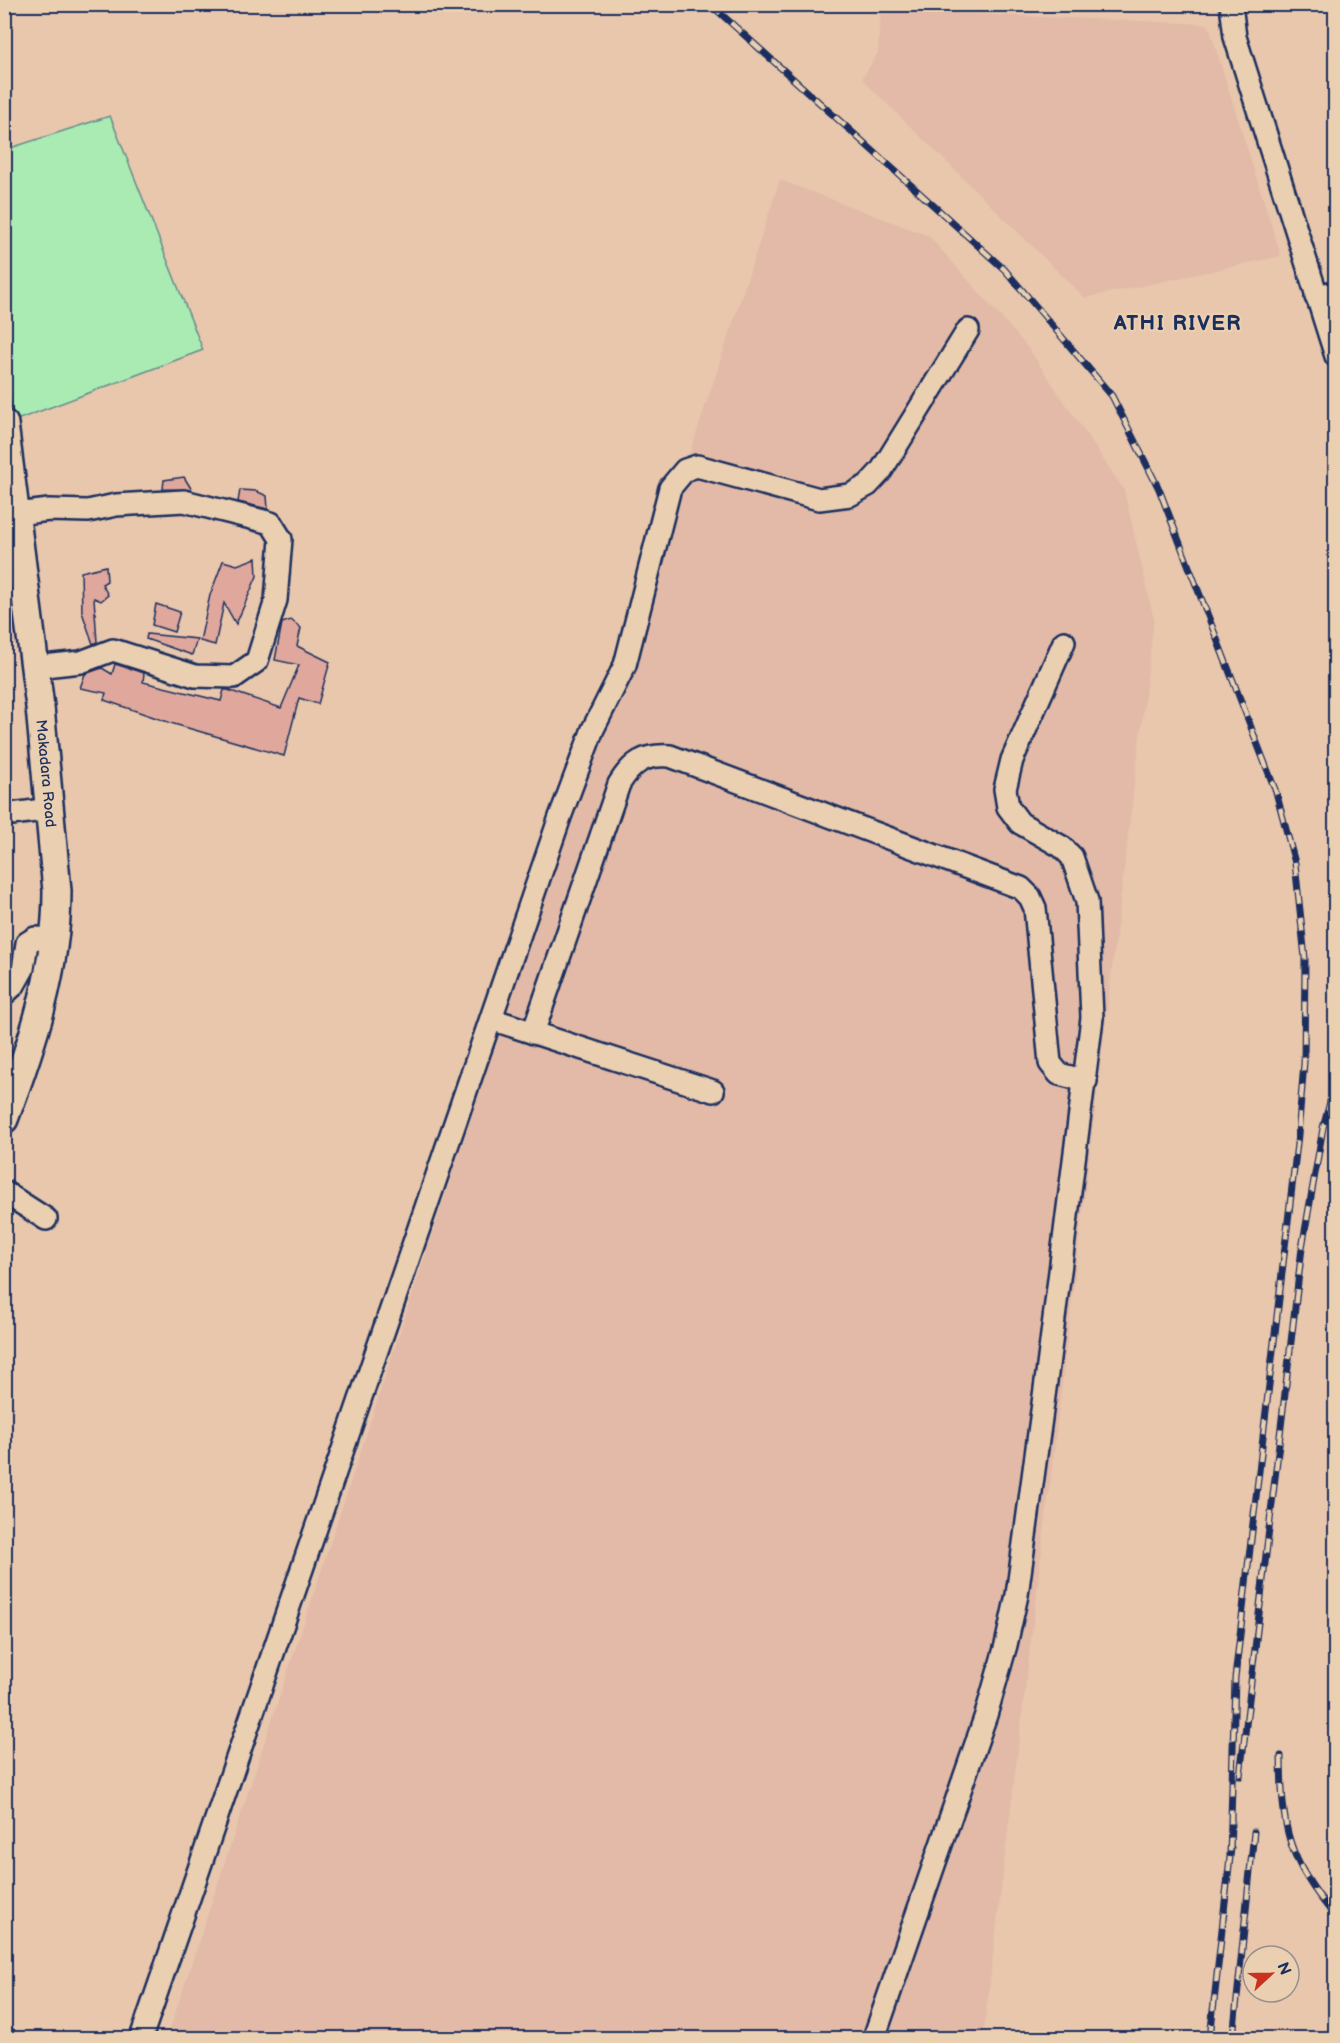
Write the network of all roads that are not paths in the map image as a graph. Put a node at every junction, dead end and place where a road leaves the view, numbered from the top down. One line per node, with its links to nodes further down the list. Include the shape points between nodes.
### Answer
1 (1231, 4): 2 (street, via 1235,37)
2 (1326, 294): 4 (street)
3 (968, 330): 13 (street, via 881,471 868,485 849,495 819,499 697,466 677,477 670,488 625,665 582,758)
4 (1335, 356)
5 (4, 423): 6 (main road, Makadara Road)
6 (16, 514): 8 (main road, Makadara Road); 8 (street, via 184,501 271,524 281,539 276,600 257,661 234,677 195,676 113,650 81,662)
7 (1064, 642): 15 (street, via 1012,760 1005,789 1008,807 1020,823 1062,847 1079,871 1087,901 1092,1018)
8 (35, 667): 9 (main road, Makadara Road)
9 (51, 809): 10 (street); 11 (main road, Makadara Road, via 57,891)
10 (4, 815)
11 (55, 939): 12 (street, via 35,938 27,943 22,969); 17 (main road, Makadara Road, via 29,1054)
12 (4, 994)
13 (491, 1019): 14 (street); 20 (street)
14 (533, 1033): 15 (street, via 619,784 641,758 669,756 1021,888 1035,908 1050,1064 1059,1074); 16 (street)
15 (1086, 1081): 21 (street, via 1009,1635 986,1715)
16 (713, 1091)
17 (4, 1119)
18 (4, 1192): 19 (street)
19 (46, 1219)
20 (141, 2038)
21 (874, 2038)

